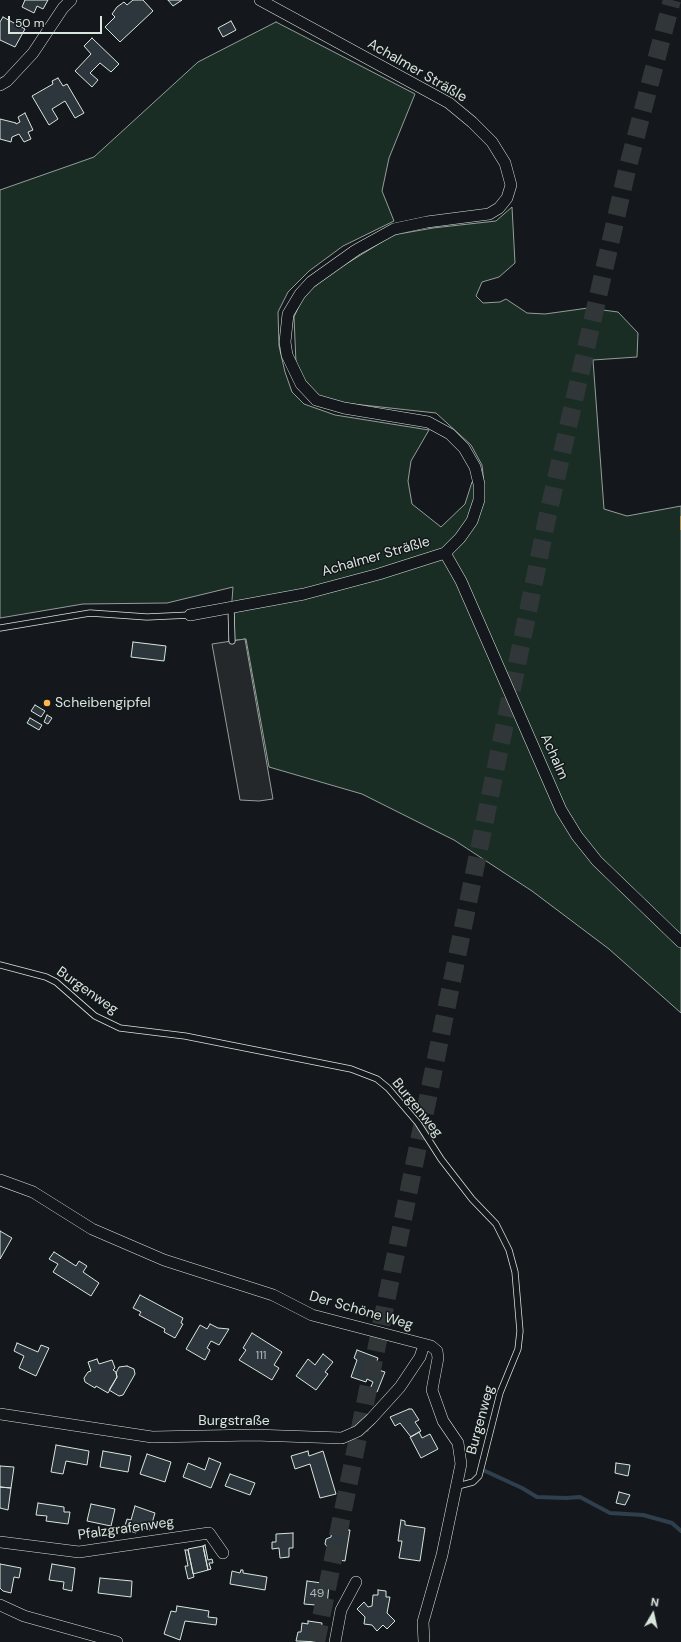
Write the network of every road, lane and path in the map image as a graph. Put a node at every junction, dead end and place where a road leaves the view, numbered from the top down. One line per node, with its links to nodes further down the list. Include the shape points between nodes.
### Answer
1 (71, 0): 3 (street, via 33,53)
2 (260, 0): 4 (street, Achalmer Sträßle, via 449,103 492,142 505,163 511,185 507,198 499,208 489,214 394,229 356,250 311,282 288,314 285,342 292,366 301,384 316,400 344,408 428,422 450,434 464,448 475,467 479,500 472,521)
3 (0, 86)
4 (445, 553): 5 (street, Achalmer Sträßle, via 304,594); 9 (street, Achalm, via 461,581 545,776 577,836 597,861)
5 (231, 608): 6 (street, Achalmer Sträßle); 8 (lane)
6 (190, 615): 7 (lane, via 147,617 90,613)
7 (0, 628)
8 (232, 641)
9 (681, 942)
10 (0, 965): 14 (lane, Burgenweg, via 56,982 95,1016 120,1028 185,1036 351,1068 376,1079 388,1088 418,1123 441,1159 496,1224 509,1250 515,1272 520,1331 518,1349 500,1393 479,1476 473,1482)
11 (0, 1180): 12 (street, Der Schöne Weg, via 33,1192 92,1229 164,1260 273,1295 312,1315)
12 (424, 1345): 13 (street, Burgstraße, via 420,1357 395,1393 358,1431 342,1438 254,1435 152,1437); 14 (street, Der Schöne Weg, via 437,1351 432,1390 443,1421 458,1443 461,1464)
13 (0, 1414)
14 (458, 1486): 21 (street, Der Schöne Weg, via 423,1622)
15 (0, 1542): 16 (street, Pfalzgrafenweg, via 79,1552 209,1533)
16 (223, 1553)
17 (356, 1582): 20 (street, via 341,1610)
18 (0, 1605): 19 (street, via 24,1616)
19 (118, 1642)
20 (335, 1642)
21 (424, 1642)

